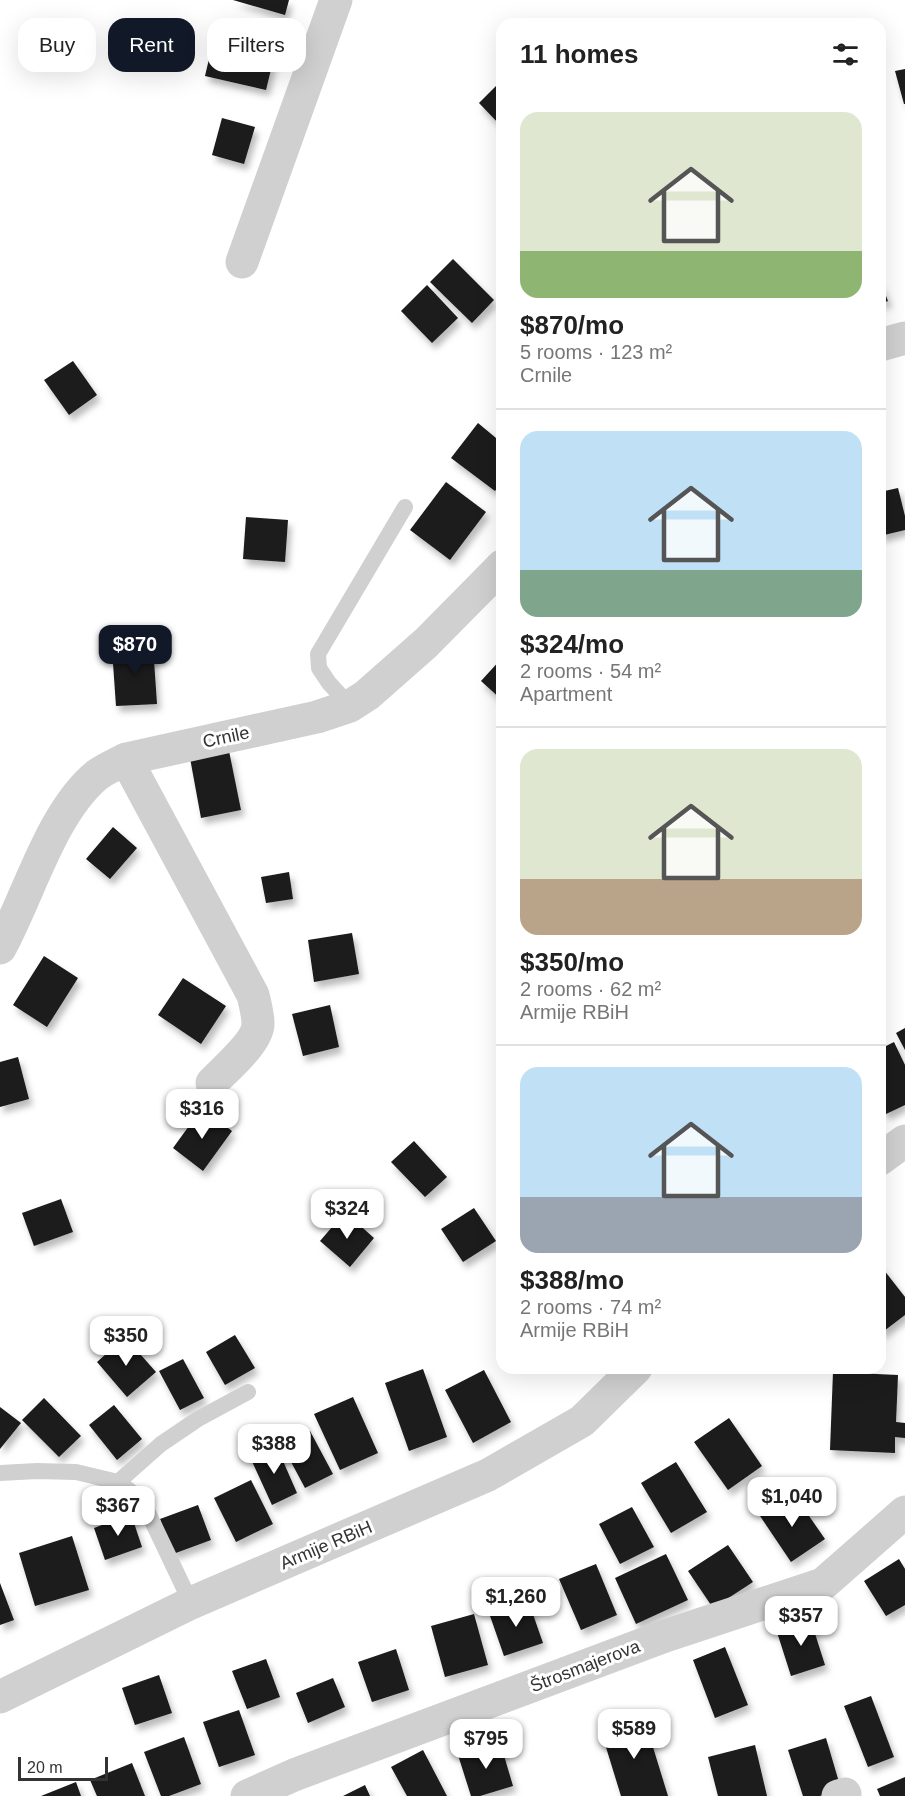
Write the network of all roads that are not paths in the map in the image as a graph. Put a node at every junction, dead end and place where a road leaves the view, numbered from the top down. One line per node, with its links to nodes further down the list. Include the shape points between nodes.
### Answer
1 (336, 0): 2 (street)
2 (242, 262)
3 (905, 338): 4 (street)
4 (886, 343)
5 (405, 507): 7 (lane, via 318,654 319,668)
6 (496, 572): 7 (street, Crnile, via 426,643)
7 (350, 706): 8 (street, Crnile, via 317,717)
8 (126, 759): 9 (street, Crnile, via 98,774 72,802); 10 (street, via 254,1002 258,1026 254,1037)
9 (0, 948)
10 (212, 1083)
11 (905, 1141): 12 (street)
12 (886, 1155)
13 (630, 1374): 18 (street, Armije RBiH, via 582,1420 488,1476)
14 (248, 1392): 16 (lane, via 161,1444)
15 (0, 1473): 16 (lane, via 76,1472)
16 (118, 1482): 18 (lane, via 142,1500)
17 (905, 1512): 20 (street, Štrosmajerova, via 823,1584 665,1636)
18 (191, 1603): 19 (street, Armije RBiH)
19 (0, 1697)
20 (299, 1786): 21 (street, Štrosmajerova)
21 (248, 1796)

